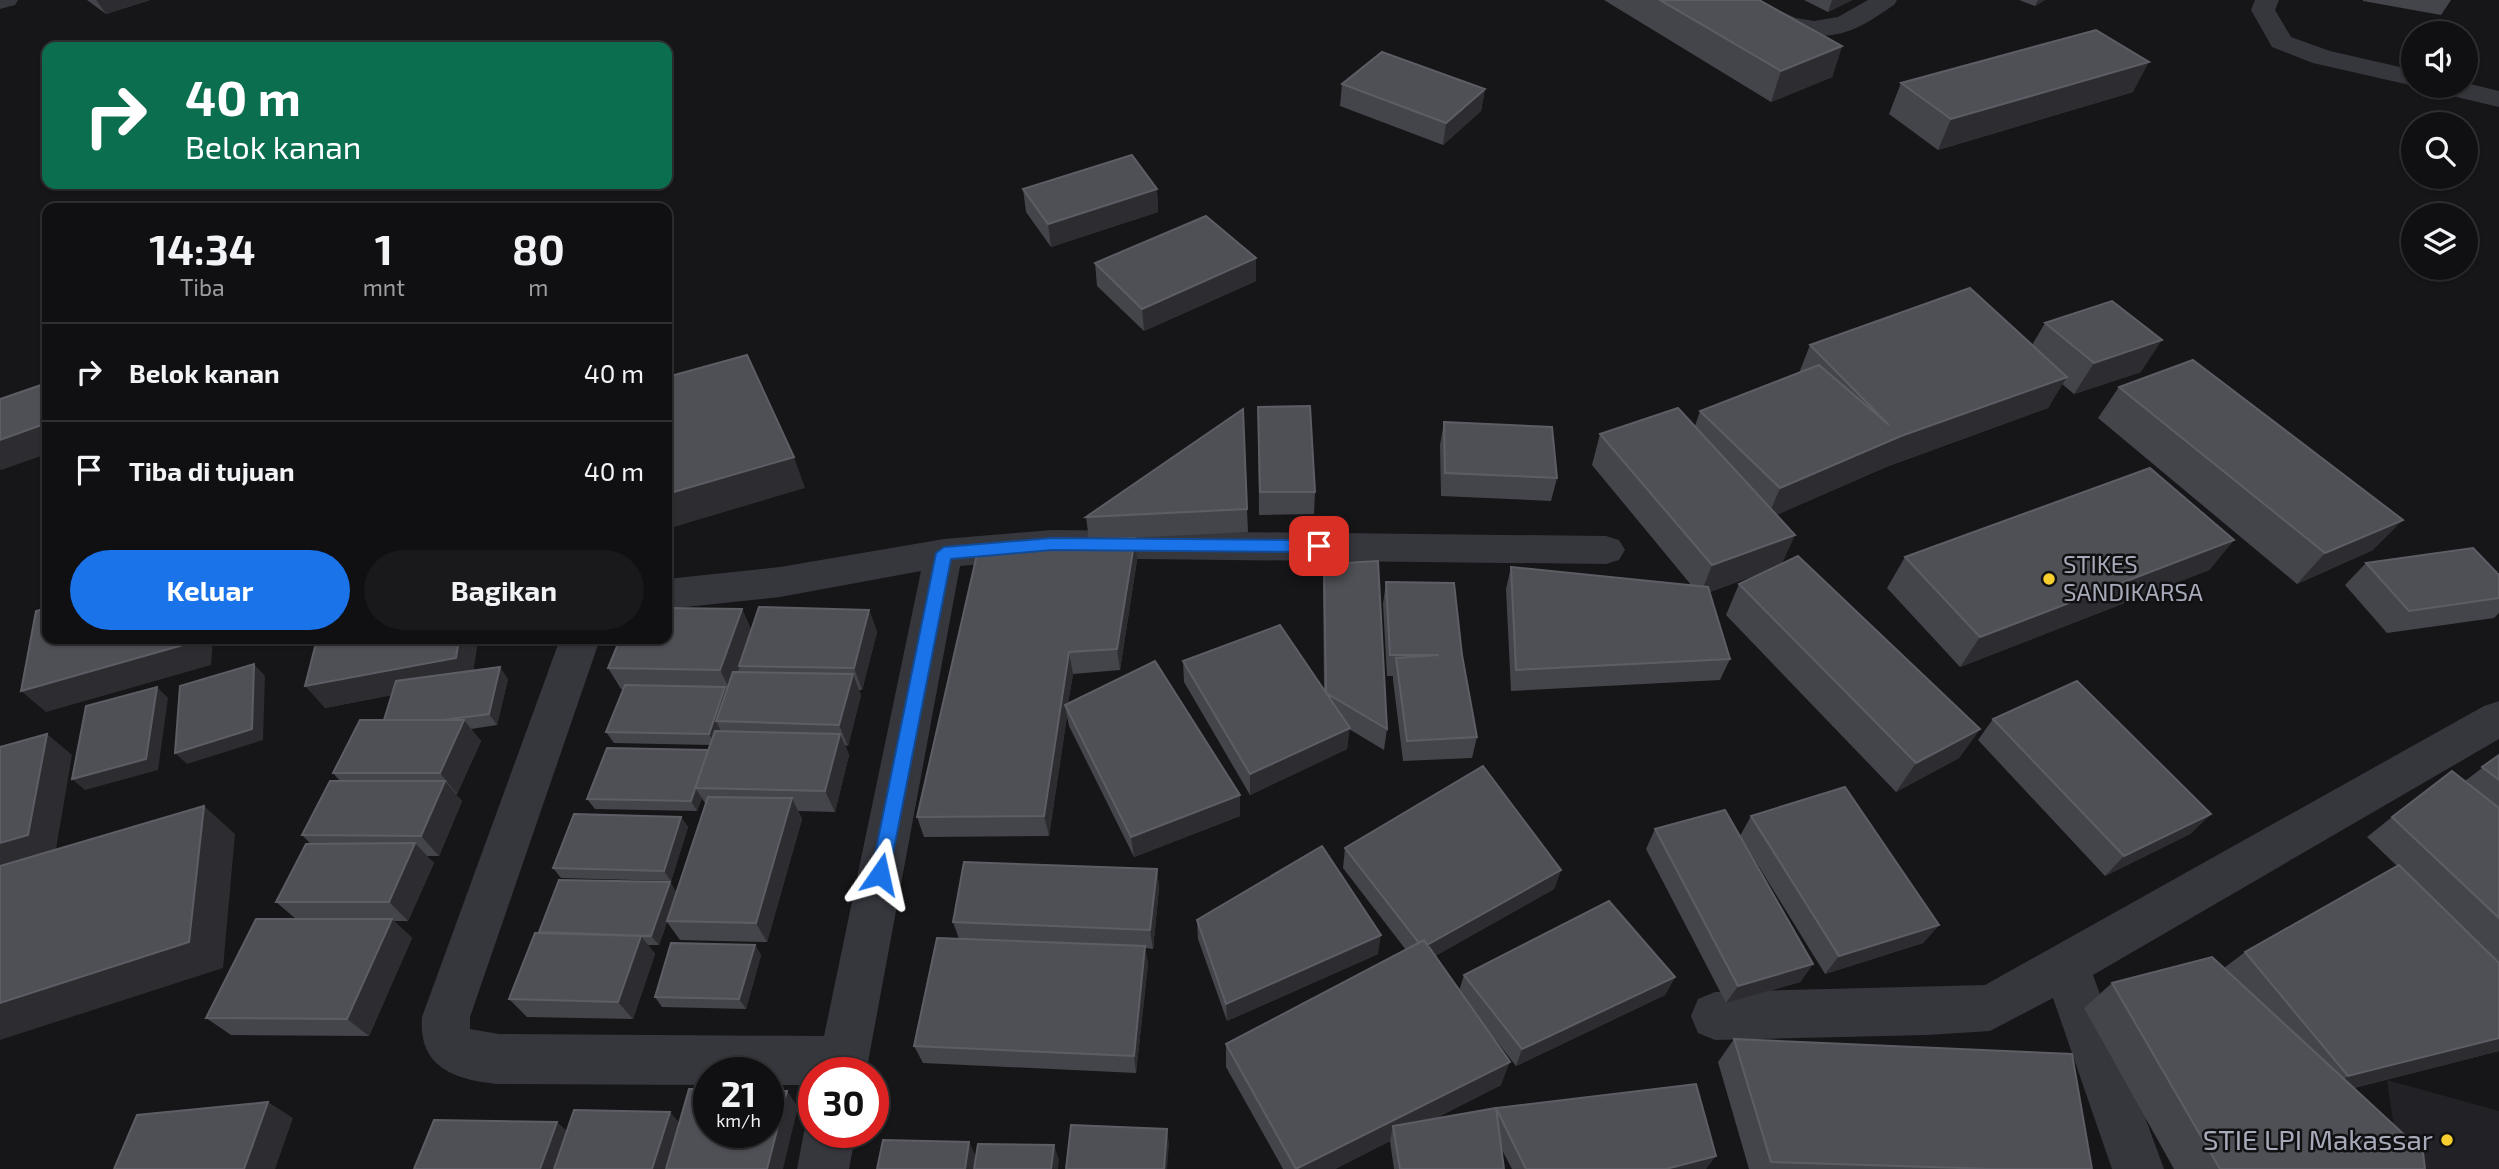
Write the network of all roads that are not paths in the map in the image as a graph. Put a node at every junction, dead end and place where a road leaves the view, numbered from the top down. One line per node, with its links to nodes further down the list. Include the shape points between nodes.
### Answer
1 (6, 0): 5 (street)
2 (1736, 0): 3 (street, via 1797,27 1815,29 1844,24)
3 (1885, 0)
4 (2267, 0): 6 (street, via 2263,10 2281,42 2322,57)
5 (0, 2)
6 (2401, 75)
7 (2478, 94): 8 (street)
8 (2499, 99)
9 (1606, 550): 10 (street, via 1052,544)
10 (944, 553): 11 (street, via 780,582); 16 (street)
11 (672, 593)
12 (578, 644): 17 (street, via 446,1017 444,1031 451,1047 469,1057 499,1059)
13 (2499, 718): 14 (street)
14 (2065, 963): 15 (street, via 1990,1008); 20 (street)
15 (1715, 1016)
16 (844, 1057)
17 (798, 1066)
18 (827, 1148): 19 (street)
19 (823, 1169)
20 (2138, 1169)

